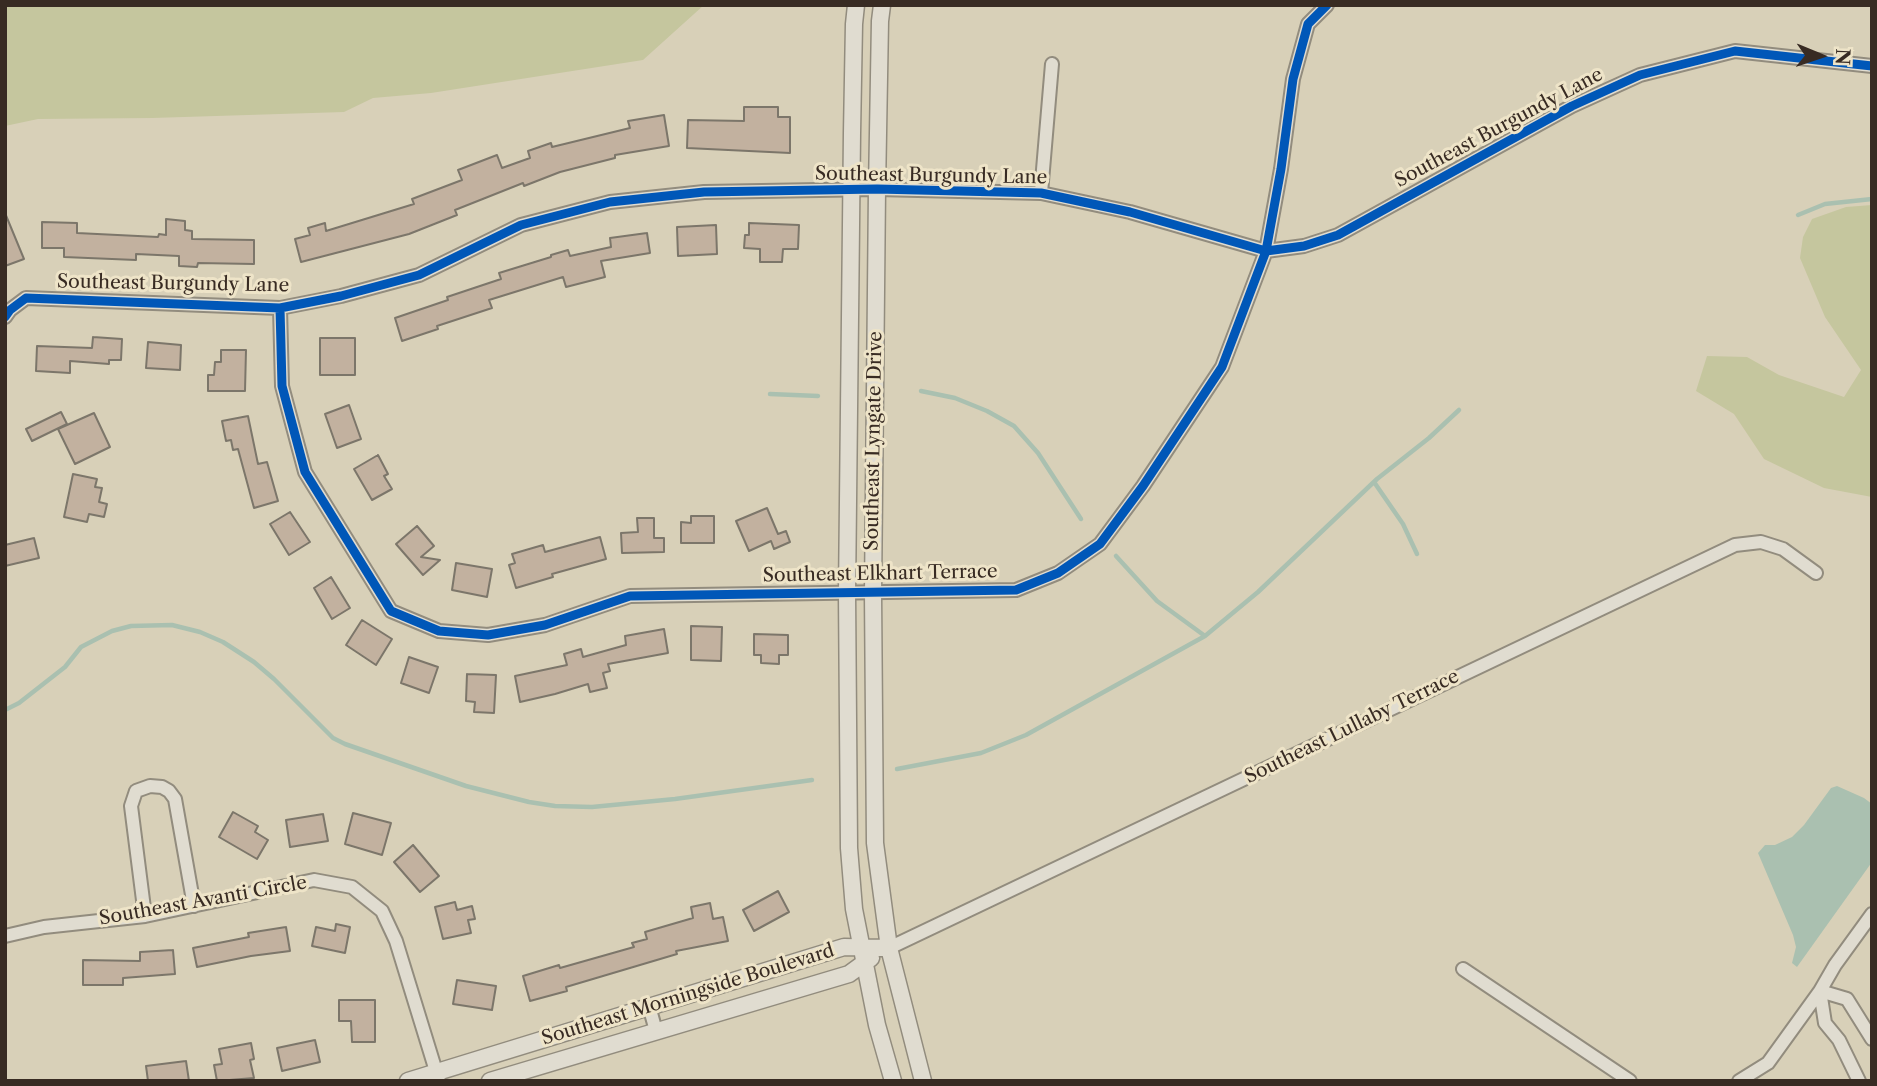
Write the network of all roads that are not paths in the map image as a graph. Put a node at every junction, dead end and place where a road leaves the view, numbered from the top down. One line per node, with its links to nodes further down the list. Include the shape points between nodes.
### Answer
1 (856, 5): 7 (street, Southeast Lyngate Drive)
2 (882, 5): 6 (street, Southeast Lyngate Drive)
3 (1327, 5): 9 (street, Southeast Elkhart Terrace, via 1308,24 1293,79)
4 (1052, 64): 8 (street)
5 (1872, 66): 9 (street, Southeast Burgundy Lane, via 1735,51 1640,75 1572,106 1338,234 1304,246)
6 (877, 189): 7 (street, Southeast Burgundy Lane); 8 (street, Southeast Burgundy Lane); 14 (street, Southeast Lyngate Drive)
7 (851, 190): 10 (street, Southeast Burgundy Lane, via 704,192 610,202 521,225 419,275); 13 (street, Southeast Lyngate Drive)
8 (1041, 193): 9 (street, Southeast Burgundy Lane, via 1130,212)
9 (1266, 251): 14 (street, Southeast Elkhart Terrace, via 1222,367 1100,544 1058,573 1016,590)
10 (279, 308): 11 (street, Southeast Burgundy Lane, via 26,298); 13 (street, Southeast Elkhart Terrace, via 282,386 305,472 391,611 439,631 488,635 545,625 630,596)
11 (5, 317)
12 (1816, 573): 19 (street, Southeast Lullaby Terrace, via 1783,549 1761,542 1735,545)
13 (846, 593): 14 (street, Southeast Elkhart Terrace); 20 (street, Southeast Lyngate Drive, via 849,848)
14 (873, 593): 19 (street, Southeast Lyngate Drive, via 875,843)
15 (194, 906): 17 (street, Southeast Avanti Circle); 17 (street, via 175,799 162,787 150,786 136,791 131,806); 26 (street, Southeast Avanti Circle, via 314,880 352,887 382,911)
16 (1872, 914): 22 (street)
17 (145, 916): 18 (street, Southeast Avanti Circle)
18 (5, 936)
19 (888, 948): 20 (street, Southeast Morningside Boulevard); 30 (street, Southeast Lyngate Drive)
20 (863, 953): 23 (street, Southeast Morningside Boulevard, via 844,947); 24 (street, Southeast Morningside Boulevard, via 849,974); 29 (street, Southeast Lyngate Drive)
21 (1463, 969): 31 (street)
22 (1821, 991): 25 (street, via 1847,999); 32 (street, via 1768,1063); 33 (street, via 1825,1023 1839,1040)
23 (649, 1006): 24 (street); 26 (street, Southeast Morningside Boulevard)
24 (656, 1031): 28 (street, Southeast Morningside Boulevard)
25 (1872, 1039)
26 (438, 1076): 27 (street, Southeast Morningside Boulevard)
27 (408, 1081)
28 (491, 1081)
29 (893, 1081)
30 (923, 1081)
31 (1630, 1081)
32 (1739, 1081)
33 (1858, 1081)

